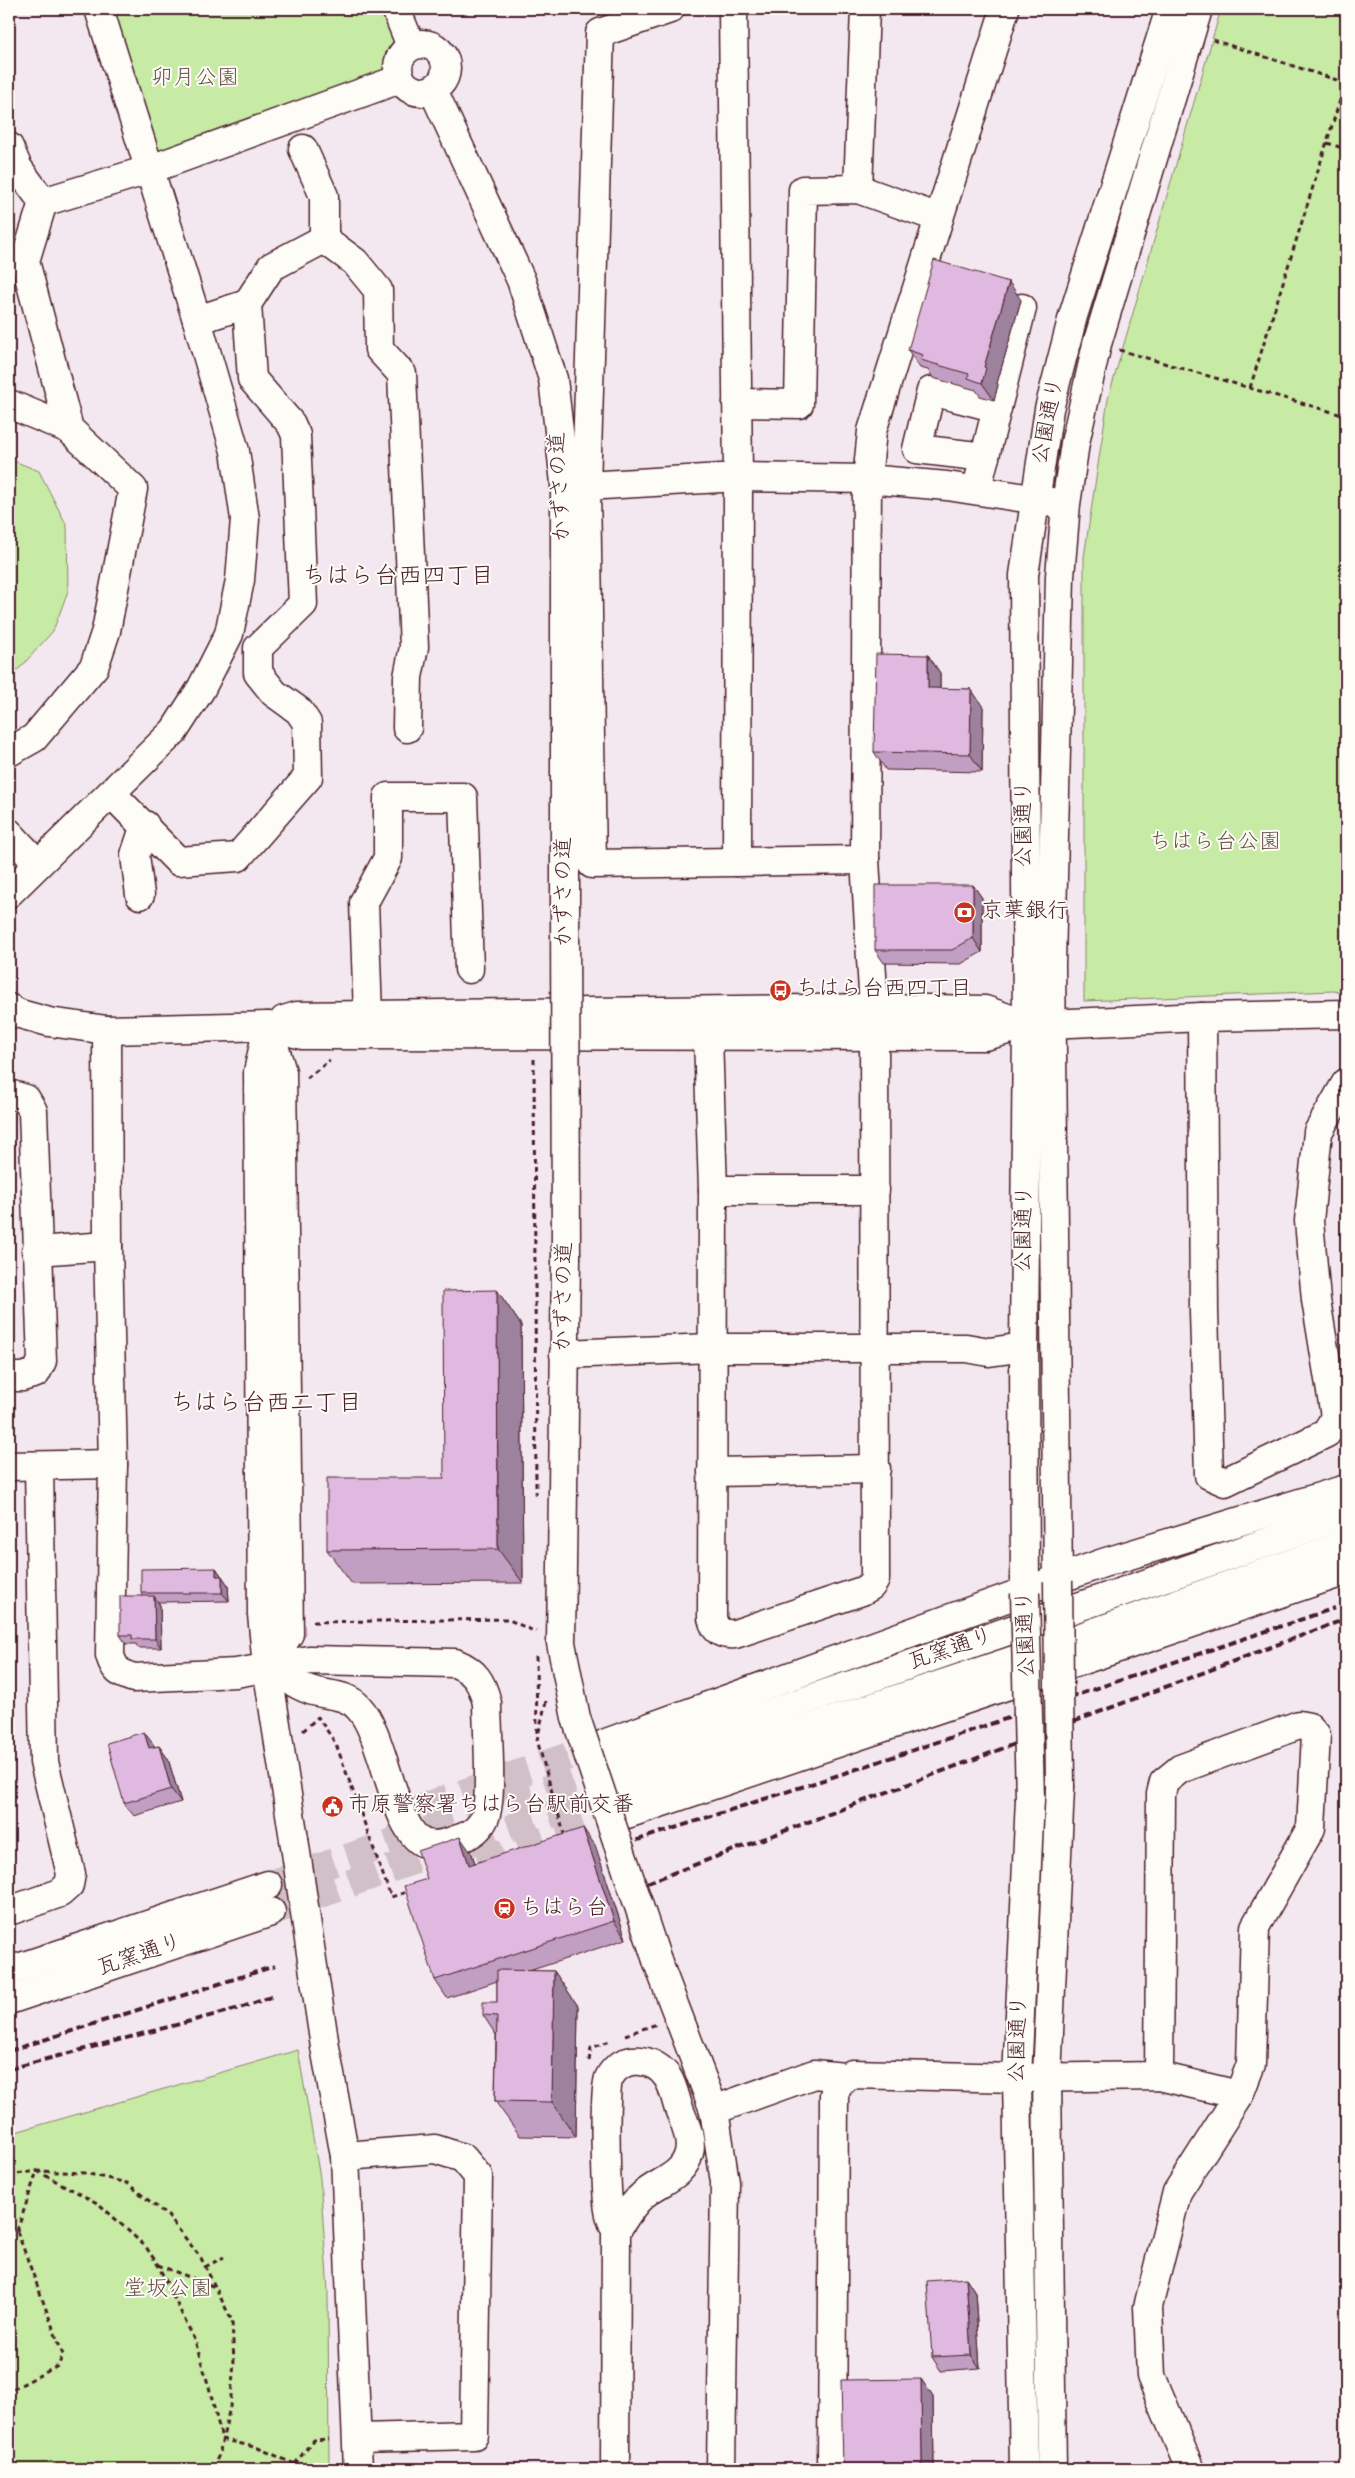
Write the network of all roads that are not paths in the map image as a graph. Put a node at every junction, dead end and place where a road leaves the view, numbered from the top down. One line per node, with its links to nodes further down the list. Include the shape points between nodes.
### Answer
1 (99, 9): 14 (street)
2 (396, 9): 9 (street)
3 (670, 9): 30 (street, via 600,33)
4 (734, 9): 23 (street)
5 (865, 9): 15 (street)
6 (1005, 9): 17 (street)
7 (1170, 9): 32 (street, 公園通り, via 1073,316 1048,409)
8 (1198, 9): 33 (street, 公園通り, via 1097,344 1075,443)
9 (411, 46): 10 (street, via 399,60); 11 (street, via 429,44 443,57 444,75)
10 (400, 79): 11 (street, via 414,91); 14 (street)
11 (433, 90): 64 (street, かずさの道, bridge, via 521,280 553,379 565,483)
12 (9, 147): 16 (street, via 18,168)
13 (304, 149): 18 (street, via 324,196)
14 (148, 170): 16 (street); 22 (street)
15 (858, 189): 17 (street); 23 (street, via 803,190 799,404)
16 (42, 202): 19 (street)
17 (939, 218): 29 (street, via 872,431)
18 (324, 239): 20 (street, via 271,267); 34 (street, via 355,262 378,290 379,350 402,374 414,647 408,677)
19 (17, 263): 26 (street)
20 (247, 304): 22 (street); 37 (street, via 252,379 291,424 296,435 302,604 258,648 258,672 274,693 299,711 307,723 308,777 238,857 178,861)
21 (1022, 308): 25 (street)
22 (197, 320): 36 (street, via 235,451 245,519 240,580 229,634 201,689 174,731)
23 (737, 403): 28 (street)
24 (9, 404): 26 (street)
25 (997, 408): 27 (street); 27 (street, via 931,392 917,449)
26 (69, 429): 35 (street, via 132,489 129,508 106,631 94,666 34,738)
27 (985, 457): 31 (street)
28 (738, 477): 29 (street); 30 (street); 40 (street)
29 (867, 479): 31 (street, via 947,486); 39 (street)
30 (586, 486): 40 (street, via 592,864)
31 (976, 492): 32 (street)
32 (1035, 498): 33 (street); 50 (street, 公園通り, via 1024,575)
33 (1066, 504): 50 (street, 公園通り, via 1060,576 1051,965)
34 (407, 728)
35 (9, 752)
36 (111, 793): 37 (street); 41 (street)
37 (145, 825): 43 (street, via 136,854)
38 (9, 833): 41 (street)
39 (865, 860): 40 (street); 46 (street)
40 (737, 862)
41 (38, 863): 42 (street)
42 (9, 893)
43 (140, 895)
44 (469, 969): 48 (street, via 463,797 388,797 388,858 364,902)
45 (9, 1008): 52 (street, via 50,1022)
46 (874, 1008): 48 (street); 50 (street, via 985,1010); 53 (street)
47 (1346, 1014): 49 (street)
48 (368, 1015): 51 (street, via 297,1016)
49 (1202, 1017): 50 (street); 55 (street, via 1204,1312 1209,1475 1225,1482 1327,1432 1335,1416 1316,1300 1309,1221 1318,1132)
50 (1040, 1025): 53 (street, via 985,1036); 61 (street, 公園通り); 75 (street, 公園通り)
51 (268, 1026): 52 (street); 54 (street, via 302,1035); 77 (street, via 258,1072 262,1614)
52 (107, 1030): 59 (street)
53 (874, 1036): 54 (street); 58 (street)
54 (708, 1037): 57 (street)
55 (1346, 1083)
56 (9, 1094): 60 (street, via 26,1099 33,1111)
57 (713, 1190): 58 (street); 62 (street)
58 (875, 1190): 63 (street)
59 (108, 1246): 60 (street); 66 (street)
60 (36, 1251): 65 (street, via 42,1361 36,1373)
61 (1024, 1347): 63 (street, via 989,1352 966,1348); 76 (street, 公園通り)
62 (712, 1348): 63 (street); 64 (street); 70 (street)
63 (876, 1348): 69 (street)
64 (564, 1354): 91 (street, かずさの道, bridge, via 542,1642 576,1718 657,1960)
65 (9, 1377)
66 (114, 1464): 68 (street); 77 (street, via 112,1666 121,1674 134,1678 236,1673)
67 (9, 1466): 68 (street)
68 (39, 1466): 82 (street, via 44,1762 71,1874 69,1885 60,1892)
69 (876, 1469): 70 (street); 70 (street, via 876,1571 871,1586 735,1634 724,1635 715,1628 712,1618)
70 (712, 1472)
71 (1346, 1489): 75 (street, via 1103,1564)
72 (1346, 1515): 80 (street, 瓦窯通り)
73 (1346, 1544): 80 (street, 瓦窯通り, via 1032,1654)
74 (1346, 1571): 78 (street)
75 (1058, 1581): 76 (street); 78 (street, 公園通り, bridge)
76 (1025, 1593): 79 (street, 公園通り, bridge); 80 (street)
77 (267, 1667): 77 (street, via 309,1660 431,1661 468,1668 483,1687 487,1703 488,1801 481,1825 473,1833 442,1845 426,1844 413,1836 404,1820 371,1725 357,1706 341,1696 310,1690); 92 (street, bridge)
78 (1058, 1669): 79 (street); 87 (street, 公園通り, bridge, via 1060,1788)
79 (1028, 1679): 80 (street); 89 (street, 公園通り, bridge, via 1030,1799)
80 (617, 1779)
81 (268, 1885): 84 (street, 瓦窯通り)
82 (9, 1911)
83 (271, 1912): 85 (street, 瓦窯通り)
84 (9, 1971)
85 (9, 2000)
86 (1159, 2076): 87 (street); 90 (street); 90 (street, via 1161,1794 1164,1782 1189,1766 1299,1725 1309,1727 1316,1735 1311,1828 1255,1927 1251,2064)
87 (1047, 2077): 89 (street); 100 (street, 公園通り)
88 (844, 2078): 89 (street, via 852,2074); 91 (street, via 814,2074); 98 (street, via 837,2084 834,2095)
89 (1017, 2078): 99 (street, 公園通り)
90 (1239, 2094): 101 (street, via 1177,2192 1148,2307 1151,2376)
91 (714, 2110): 97 (street, かずさの道, via 724,2182)
92 (345, 2156): 94 (street); 94 (street, via 435,2149 463,2158 478,2176 474,2435)
93 (616, 2231): 93 (street, via 609,2211 606,2097 609,2078 618,2067 629,2061 646,2061 659,2067 668,2079 689,2138 690,2153 675,2176 644,2194 633,2205); 96 (street)
94 (358, 2438): 95 (street)
95 (358, 2469)
96 (615, 2469)
97 (720, 2469)
98 (832, 2469)
99 (1024, 2469)
100 (1052, 2469)
101 (1190, 2469)

